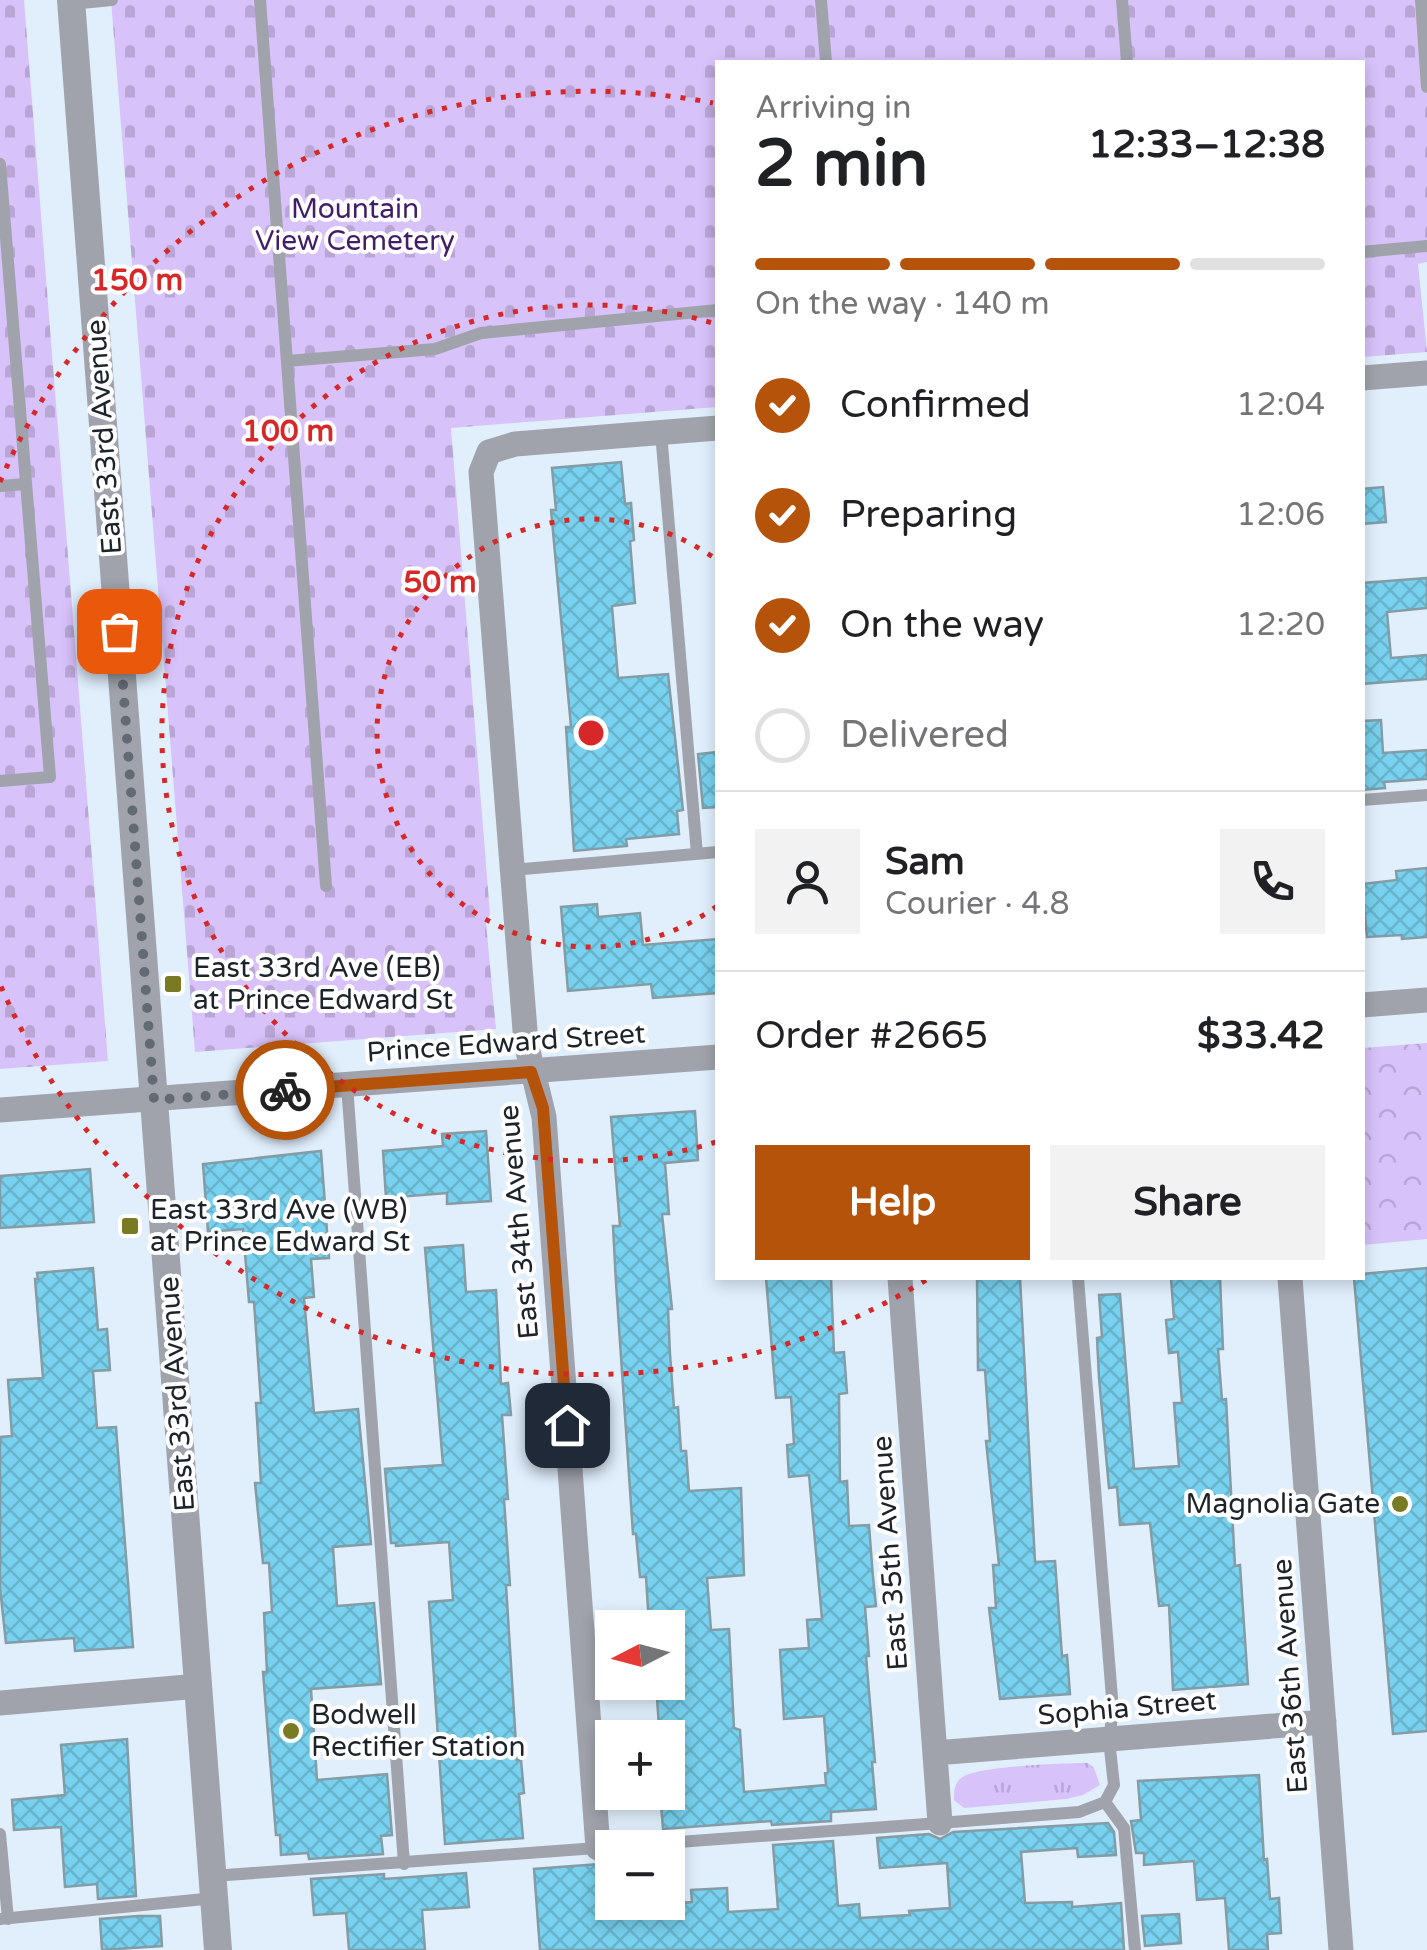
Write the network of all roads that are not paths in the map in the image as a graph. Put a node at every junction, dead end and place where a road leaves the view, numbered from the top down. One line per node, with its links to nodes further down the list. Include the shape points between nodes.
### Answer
1 (112, 0): 6 (lane)
2 (260, 0): 15 (lane)
3 (821, 0): 7 (lane)
4 (1122, 0): 8 (lane)
5 (1421, 0): 9 (lane)
6 (71, 2): 34 (street, East 33rd Avenue)
7 (826, 60)
8 (1128, 60)
9 (1427, 87)
10 (0, 164): 11 (lane)
11 (2, 217): 20 (lane)
12 (1427, 246): 13 (lane)
13 (1365, 252)
14 (715, 310): 15 (lane, via 481,333 434,349)
15 (287, 361): 28 (lane)
16 (1427, 373): 17 (street)
17 (1365, 378)
18 (715, 428): 19 (street)
19 (661, 433): 26 (lane); 27 (street, East 34th Avenue, via 514,444 490,452 480,472)
20 (26, 484): 21 (lane); 22 (lane, via 50,776)
21 (0, 486)
22 (0, 781)
23 (1427, 795): 24 (lane)
24 (1365, 800)
25 (715, 852): 26 (lane)
26 (697, 854): 27 (lane)
27 (512, 870): 32 (street, East 34th Avenue)
28 (326, 886)
29 (1427, 1000): 30 (street)
30 (1365, 1005)
31 (715, 1057): 32 (street, Prince Edward Street)
32 (531, 1072): 33 (street, Prince Edward Street); 46 (street, East 34th Avenue, via 543,1108)
33 (347, 1085): 34 (street, Prince Edward Street); 50 (lane)
34 (154, 1100): 35 (street, Prince Edward Street); 39 (street, East 33rd Avenue)
35 (0, 1110)
36 (900, 1280): 43 (street, East 35th Avenue)
37 (1078, 1280): 42 (lane, via 1113,1710)
38 (1290, 1280): 41 (street, East 36th Avenue)
39 (198, 1686): 40 (street); 51 (street, East 33rd Avenue)
40 (0, 1702)
41 (1324, 1722): 42 (street, Sophia Street); 55 (street, East 36th Avenue)
42 (1109, 1740): 43 (street, Sophia Street); 44 (lane, via 1114,1785)
43 (935, 1752): 45 (street, East 35th Avenue)
44 (1105, 1802): 45 (lane, via 1080,1812); 54 (lane, via 1124,1828)
45 (940, 1823): 48 (lane)
46 (597, 1830)
47 (0, 1834): 52 (lane)
48 (685, 1842)
49 (595, 1848): 50 (lane)
50 (404, 1864): 51 (lane)
51 (214, 1887): 52 (lane); 53 (street, East 33rd Avenue)
52 (4, 1919)
53 (218, 1950)
54 (1135, 1950)
55 (1341, 1950)

